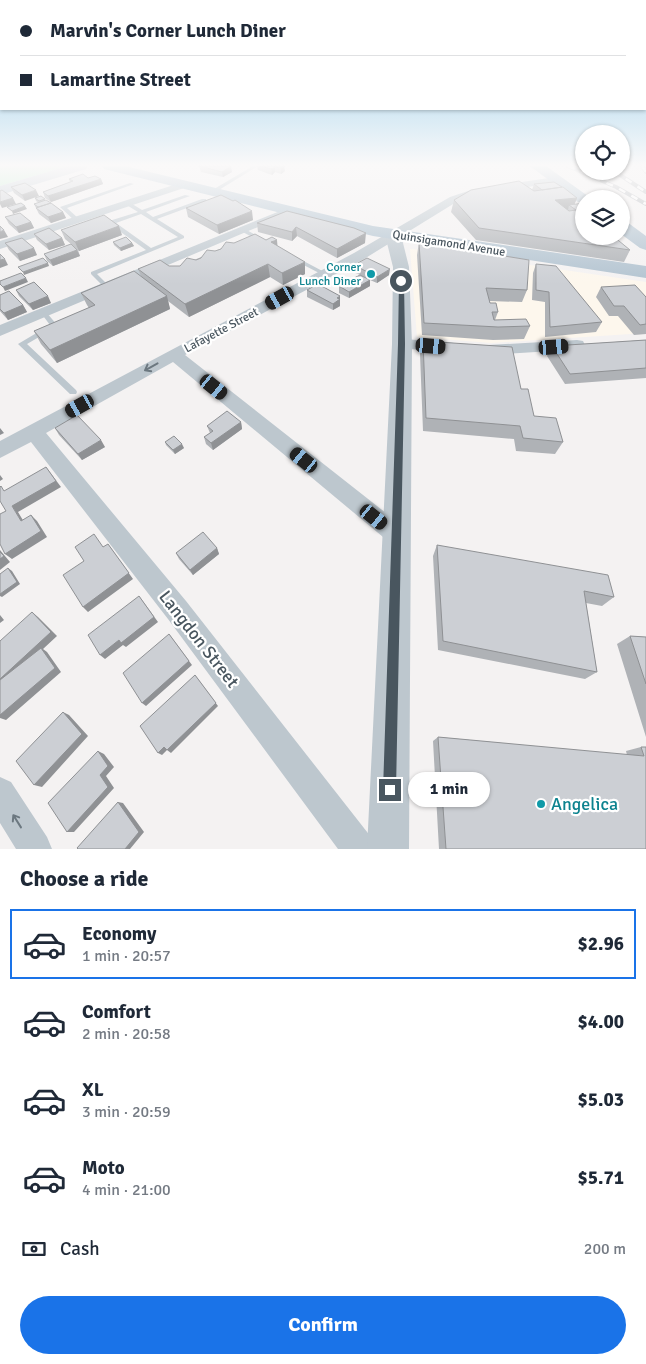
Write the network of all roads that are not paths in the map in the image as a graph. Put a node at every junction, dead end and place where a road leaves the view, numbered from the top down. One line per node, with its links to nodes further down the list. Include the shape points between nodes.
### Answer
1 (67, 206): 12 (lane, via 63,207)
2 (119, 206): 12 (street)
3 (131, 206): 9 (lane)
4 (154, 206): 9 (lane)
5 (185, 206): 11 (lane)
6 (263, 206): 8 (main road, Quinsigamond Avenue)
7 (442, 206): 16 (street, Lafayette Street)
8 (288, 210): 14 (street); 16 (main road, Quinsigamond Avenue)
9 (141, 212): 11 (lane); 13 (lane)
10 (106, 218): 13 (lane)
11 (153, 219): 20 (lane, via 182,237)
12 (77, 220): 19 (street)
13 (112, 223): 20 (lane)
14 (243, 230): 17 (lane); 24 (street)
15 (630, 232): 18 (main road)
16 (394, 235): 22 (main road, Quinsigamond Avenue); 23 (street, Lafayette Street); 27 (street, via 401,267)
17 (267, 242)
18 (646, 244)
19 (0, 245)
20 (150, 250): 24 (lane, via 93,273)
21 (284, 252): 23 (lane)
22 (646, 272)
23 (325, 274): 29 (street, Lafayette Street)
24 (107, 287): 25 (street)
25 (44, 313): 26 (street); 30 (lane, via 54,326 22,344)
26 (0, 331)
27 (402, 344): 28 (street, via 499,350); 33 (street)
28 (597, 344)
29 (174, 354): 31 (street, Lafayette Street, one-way to 31); 33 (street)
30 (73, 392)
31 (34, 432): 32 (street, Lafayette Street); 36 (street, Langdon Street, via 177,610)
32 (0, 450)
33 (397, 535): 37 (street)
34 (0, 793): 35 (street, one-way to 34)
35 (35, 849)
36 (359, 849)
37 (388, 849)

